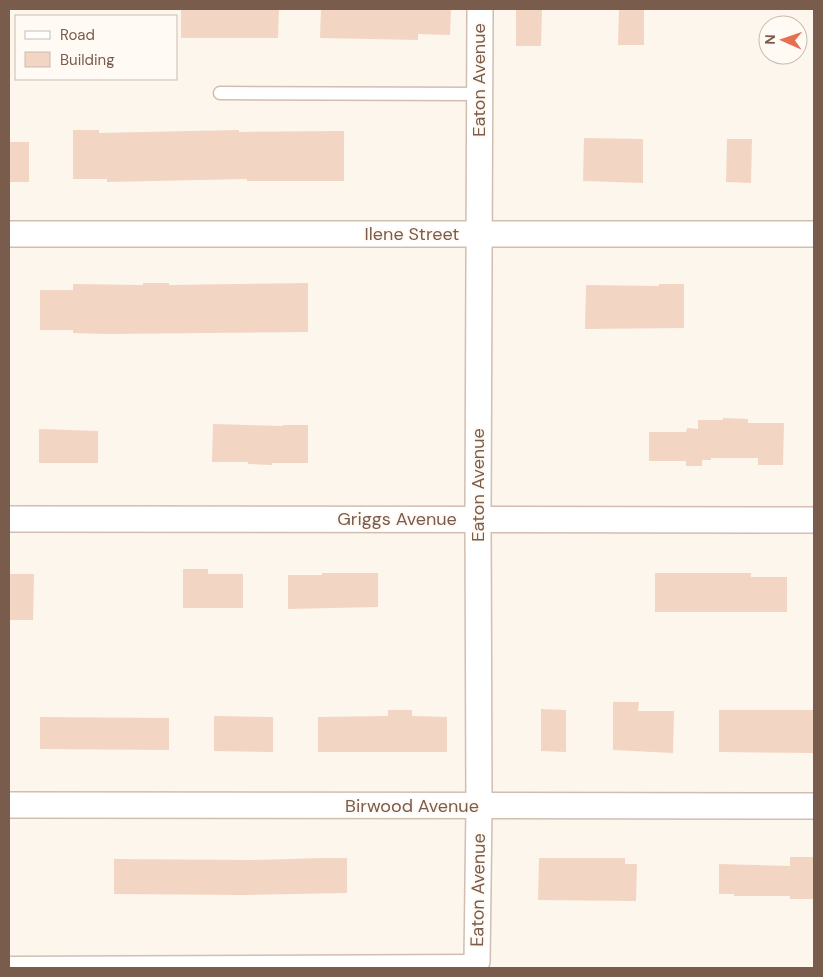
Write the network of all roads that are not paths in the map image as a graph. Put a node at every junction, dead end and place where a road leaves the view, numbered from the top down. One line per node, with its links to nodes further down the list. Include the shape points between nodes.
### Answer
1 (480, 9): 3 (street, Eaton Avenue)
2 (220, 94): 3 (lane)
3 (479, 94): 5 (street, Eaton Avenue)
4 (9, 234): 5 (street, Ilene Street)
5 (479, 234): 6 (street, Ilene Street); 8 (street, Eaton Avenue)
6 (814, 234)
7 (9, 519): 8 (street, Griggs Avenue)
8 (478, 519): 9 (street, Griggs Avenue); 12 (street, Eaton Avenue)
9 (814, 520)
10 (9, 806): 12 (street, Birwood Avenue)
11 (814, 806): 12 (street, Birwood Avenue)
12 (479, 807): 13 (street, Eaton Avenue)
13 (477, 961): 14 (lane)
14 (9, 963)

